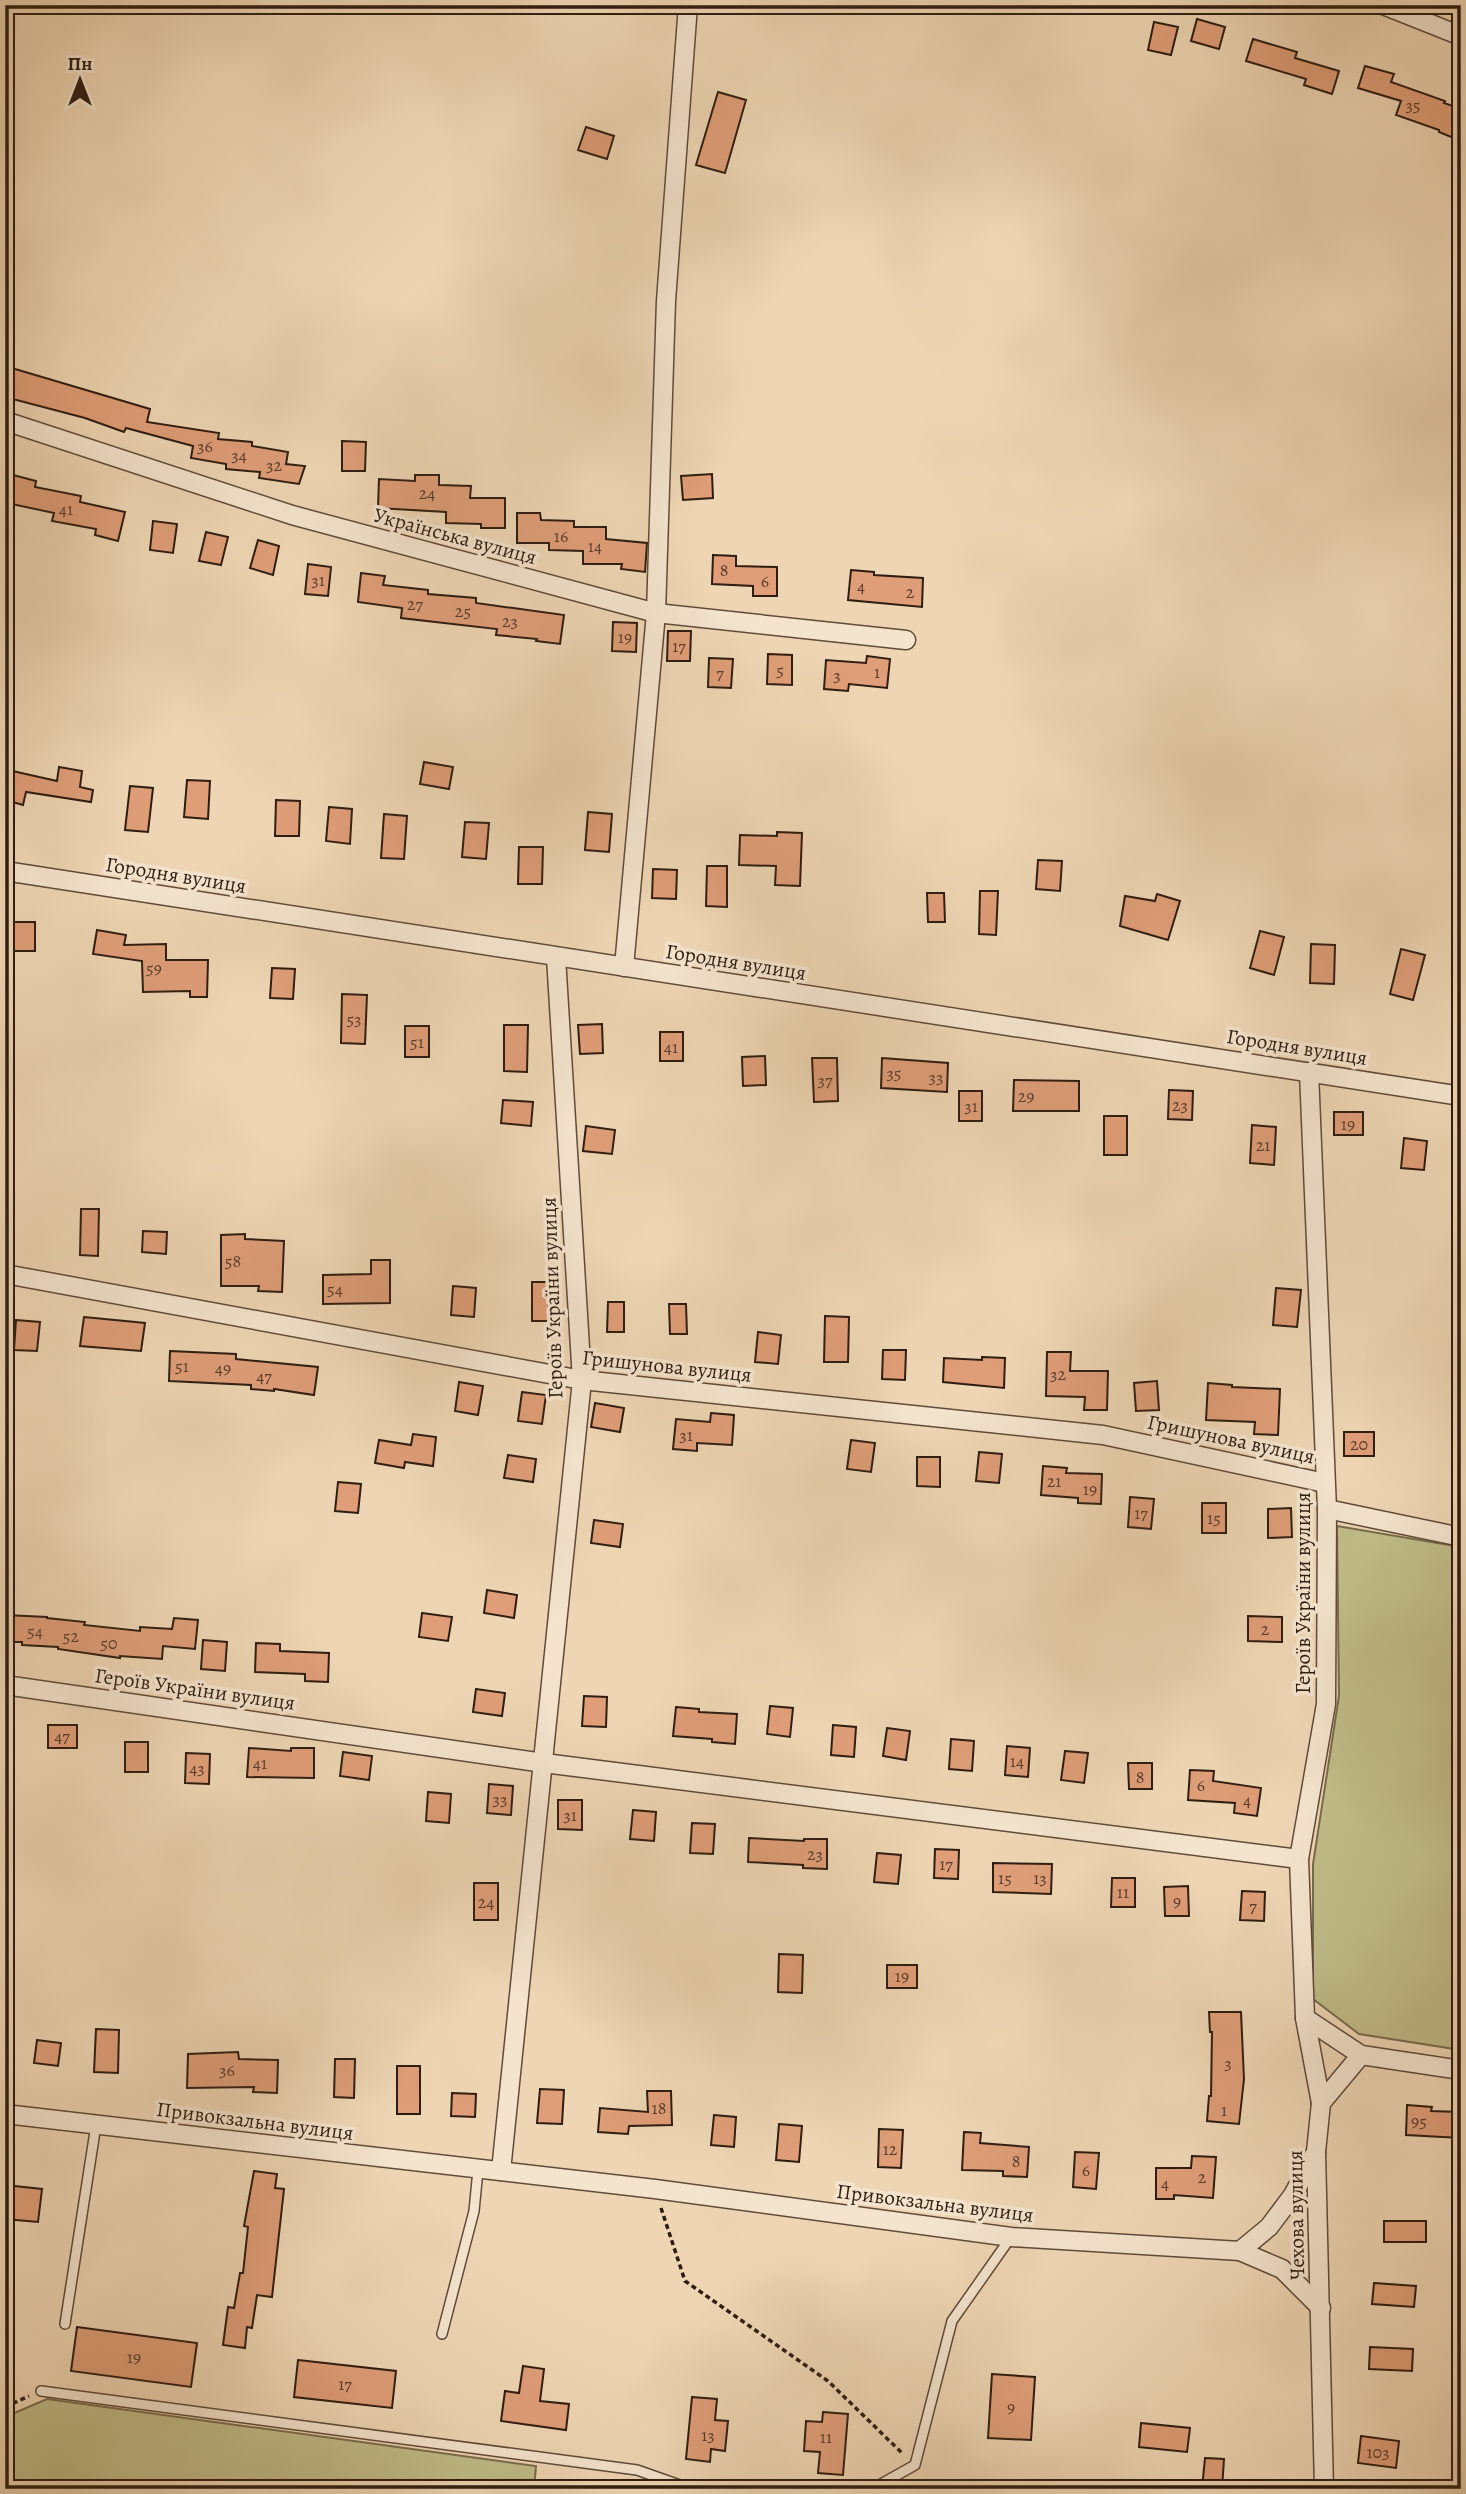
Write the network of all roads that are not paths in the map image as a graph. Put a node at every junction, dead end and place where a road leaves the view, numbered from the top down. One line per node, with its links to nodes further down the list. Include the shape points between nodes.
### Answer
1 (688, 5): 5 (street, via 666,301)
2 (1383, 5): 3 (street)
3 (1461, 36)
4 (5, 421): 5 (street, Українська вулиця, via 292,515)
5 (656, 613): 6 (street, Українська вулиця); 9 (street)
6 (906, 640)
7 (5, 871): 8 (street, Городня вулиця)
8 (556, 957): 9 (street, Городня вулиця); 13 (street, Героїв України вулиця)
9 (624, 967): 10 (street, Городня вулиця)
10 (1309, 1072): 11 (street, Городня вулиця); 14 (street, Героїв України вулиця)
11 (1461, 1096)
12 (5, 1274): 13 (street, Гришунова вулиця)
13 (582, 1380): 14 (street, Гришунова вулиця, via 1103,1435); 18 (street, Героїв України вулиця)
14 (1325, 1483): 15 (street, Героїв України вулиця)
15 (1327, 1509): 16 (street); 19 (street, Героїв України вулиця, via 1326,1704)
16 (1461, 1537)
17 (5, 1685): 18 (street, Героїв України вулиця)
18 (544, 1763): 19 (street, Героїв України вулиця); 28 (street)
19 (1298, 1859): 20 (street, Героїв України вулиця)
20 (1305, 2018): 21 (street); 23 (street, Героїв України вулиця)
21 (1361, 2055): 22 (street); 23 (street)
22 (1461, 2070)
23 (1321, 2103): 26 (street, Чехова вулиця)
24 (5, 2114): 25 (street, Привокзальна вулиця)
25 (96, 2125): 27 (street, Привокзальна вулиця); 32 (lane)
26 (1316, 2152): 30 (street, via 1269,2227); 31 (street, Чехова вулиця)
27 (478, 2170): 28 (street, Привокзальна вулиця); 33 (lane, via 474,2211)
28 (501, 2171): 29 (street, Привокзальна вулиця)
29 (1011, 2237): 30 (street, Привокзальна вулиця); 36 (lane, via 952,2321 915,2465)
30 (1240, 2251): 31 (street, Привокзальна вулиця, via 1282,2269)
31 (1321, 2308): 37 (street, Чехова вулиця)
32 (65, 2325)
33 (442, 2334)
34 (41, 2391): 35 (lane, via 637,2470)
35 (691, 2489)
36 (872, 2489)
37 (1324, 2489)

